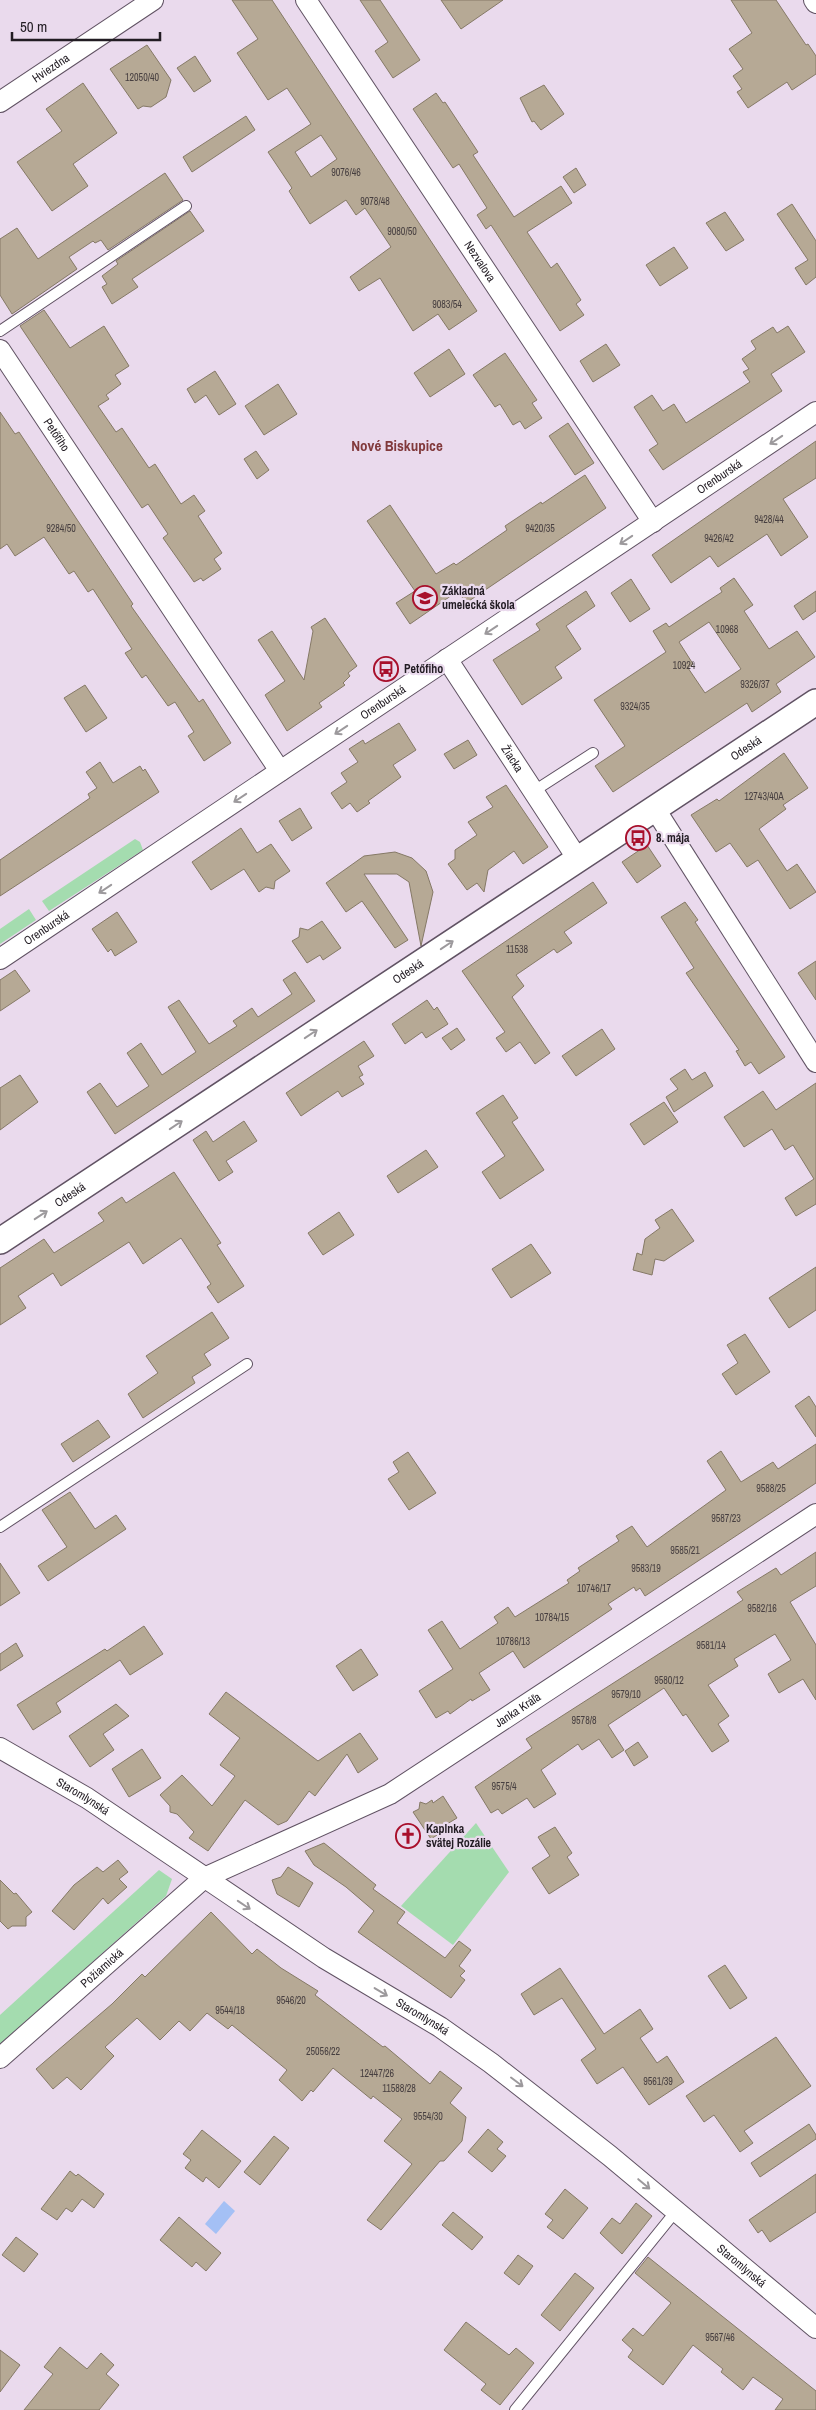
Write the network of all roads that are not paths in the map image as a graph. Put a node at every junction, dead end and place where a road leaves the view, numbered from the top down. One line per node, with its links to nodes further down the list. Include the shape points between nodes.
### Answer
1 (153, 0): 5 (street, Hviezdna)
2 (306, 0): 10 (street, Nezvalova)
3 (814, 0): 4 (street)
4 (816, 3)
5 (0, 102)
6 (186, 206): 7 (lane)
7 (0, 331)
8 (0, 350): 14 (street, Petőfiho)
9 (816, 412): 10 (street, Orenburská, one-way to 10)
10 (653, 522): 11 (street, Orenburská, one-way to 11)
11 (447, 659): 14 (street, Orenburská, one-way to 14); 15 (street, Žiacka)
12 (816, 702): 16 (street, Odeská)
13 (593, 754): 15 (lane)
14 (280, 771): 18 (street, Orenburská, one-way to 18)
15 (534, 791): 17 (street, Žiacka)
16 (655, 808): 17 (street, Odeská); 19 (street)
17 (577, 858): 21 (street, Odeská, one-way to 17)
18 (0, 959)
19 (811, 1042): 20 (street)
20 (816, 1062)
21 (0, 1242)
22 (247, 1364): 24 (lane)
23 (816, 1514): 26 (street, Janka Kráľa, via 390,1794)
24 (0, 1527)
25 (0, 1748): 26 (street, Staromlynská, via 88,1798)
26 (204, 1878): 27 (street, Požiarnická); 28 (street, Staromlynská, one-way to 28, via 324,1958 440,2027 603,2150)
27 (0, 2058)
28 (676, 2211): 29 (street, Staromlynská); 30 (lane)
29 (816, 2328)
30 (515, 2410)

